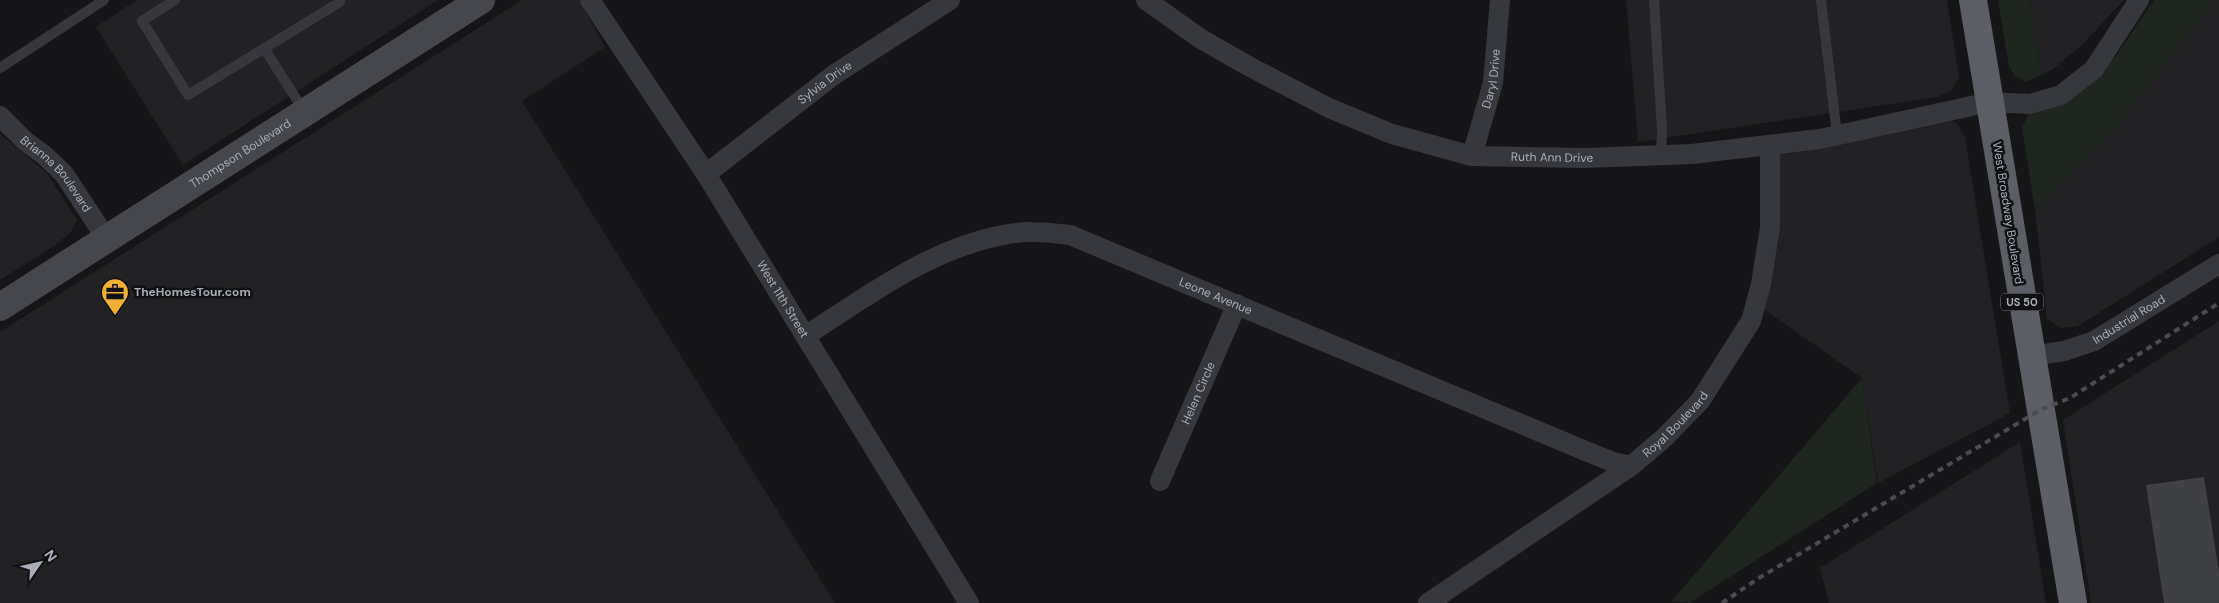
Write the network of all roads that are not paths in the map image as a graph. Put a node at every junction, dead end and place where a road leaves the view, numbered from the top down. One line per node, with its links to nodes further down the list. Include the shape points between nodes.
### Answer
1 (104, 0): 14 (lane)
2 (175, 0): 13 (lane, via 142,21 188,95)
3 (338, 0): 13 (lane, via 340,2)
4 (481, 0): 16 (main road, Thompson Boulevard)
5 (590, 0): 22 (street, West 11th Street)
6 (950, 0): 22 (street, Sylvia Drive, via 835,74)
7 (1146, 0): 21 (street, Ruth Ann Drive, via 1218,49 1329,108 1392,134)
8 (1500, 0): 21 (street, Daryl Drive, via 1493,82)
9 (1654, 0): 20 (lane)
10 (1821, 0): 18 (lane)
11 (1973, 0): 15 (highway, West Broadway Boulevard / US 50)
12 (2139, 0): 15 (street, Ruth Ann Drive, via 2094,69 2061,95 2030,104)
13 (264, 48): 16 (lane)
14 (0, 68)
15 (1990, 102): 18 (street, Ruth Ann Drive); 28 (highway, West Broadway Boulevard / US 50)
16 (305, 112): 23 (main road, Thompson Boulevard)
17 (0, 116): 23 (street, Brianna Boulevard, via 64,174)
18 (1837, 135): 19 (street, Ruth Ann Drive)
19 (1770, 145): 20 (street, Ruth Ann Drive); 29 (street, Royal Boulevard, via 1770,227 1762,284 1751,321 1700,401)
20 (1661, 155): 21 (street, Ruth Ann Drive, via 1585,158)
21 (1472, 156)
22 (706, 174): 27 (street, West 11th Street)
23 (106, 238): 26 (main road, Thompson Boulevard)
24 (2219, 264): 28 (street, Industrial Road, via 2094,341 2064,351)
25 (1237, 304): 27 (street, Leone Avenue, via 1070,235 1034,231 998,236 957,249 912,269); 29 (street, Leone Avenue, via 1588,452); 30 (street, Helen Circle)
26 (0, 307)
27 (805, 336): 31 (street, West 11th Street)
28 (2031, 356): 33 (highway, West Broadway Boulevard / US 50)
29 (1631, 466): 32 (street, Royal Boulevard)
30 (1160, 481)
31 (969, 603)
32 (1428, 603)
33 (2072, 603)

